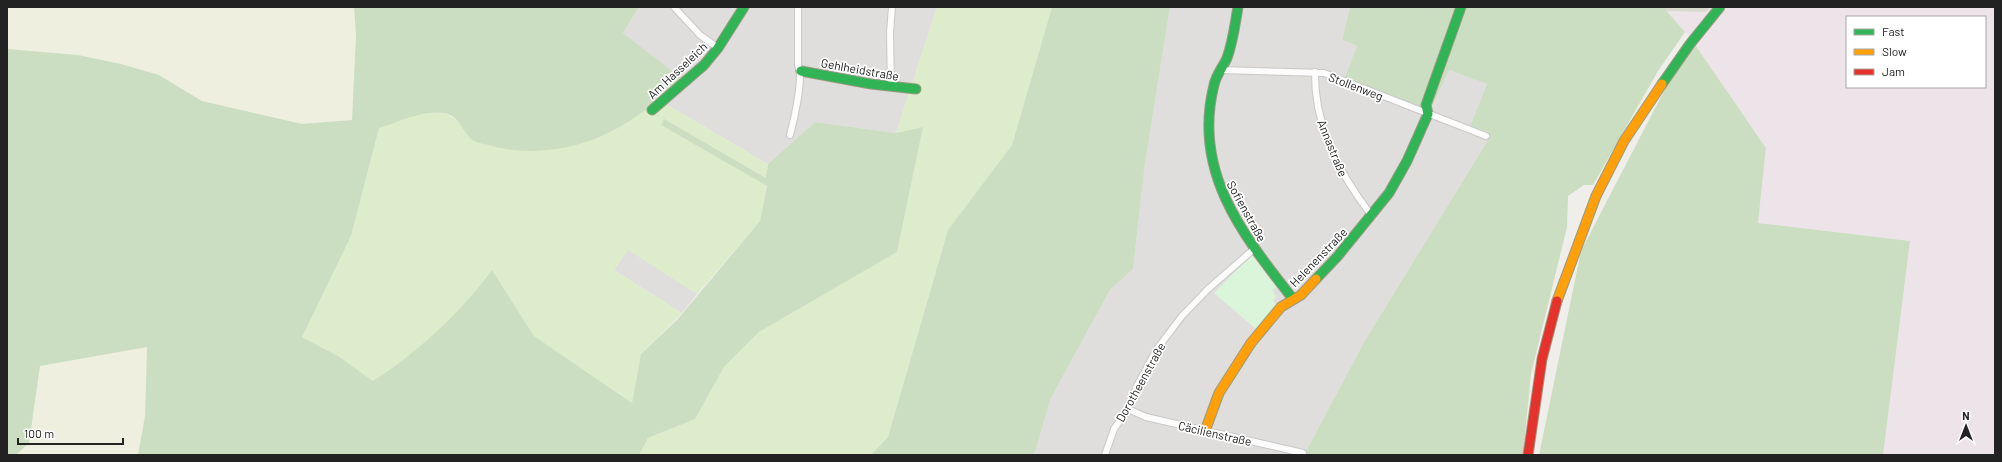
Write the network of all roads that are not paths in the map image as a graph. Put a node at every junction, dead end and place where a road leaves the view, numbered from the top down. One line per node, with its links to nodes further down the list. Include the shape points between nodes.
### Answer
1 (674, 7): 8 (street, via 700,35)
2 (744, 7): 8 (street, Am Hasseleich)
3 (798, 7): 9 (street)
4 (892, 7): 12 (street)
5 (1238, 7): 10 (street, Sofienstraße, via 1227,56)
6 (1461, 7): 15 (street, Helenenstraße, via 1426,105)
7 (1720, 7): 25 (street, via 1690,44 1624,141 1596,196 1554,310 1542,359)
8 (718, 48): 14 (street, Am Hasseleich, via 699,70)
9 (800, 70): 12 (street, Gehlheidstraße); 16 (street)
10 (1219, 70): 11 (street, Stollenweg); 19 (street, Sofienstraße, via 1209,115 1213,167 1222,195)
11 (1314, 72): 15 (street, Stollenweg, via 1324,73); 18 (street, Annastraße, via 1317,105 1327,139 1346,180)
12 (891, 87): 13 (street, Gehlheidstraße)
13 (916, 89)
14 (652, 110)
15 (1428, 114): 17 (street, Stollenweg); 18 (street, Helenenstraße, via 1407,161)
16 (790, 135)
17 (1486, 136)
18 (1372, 216): 20 (street, Helenenstraße, via 1301,295)
19 (1254, 250): 20 (street, Sofienstraße); 21 (street, Dorotheenstraße, via 1208,289 1182,316 1157,349)
20 (1293, 299): 22 (street, Helenenstraße, via 1281,307 1237,364 1219,393)
21 (1128, 409): 22 (street, Cäcilienstraße, via 1146,418); 24 (street, Dorotheenstraße, via 1114,428)
22 (1205, 431): 23 (street, Cäcilienstraße)
23 (1303, 453)
24 (1105, 455)
25 (1528, 455)

